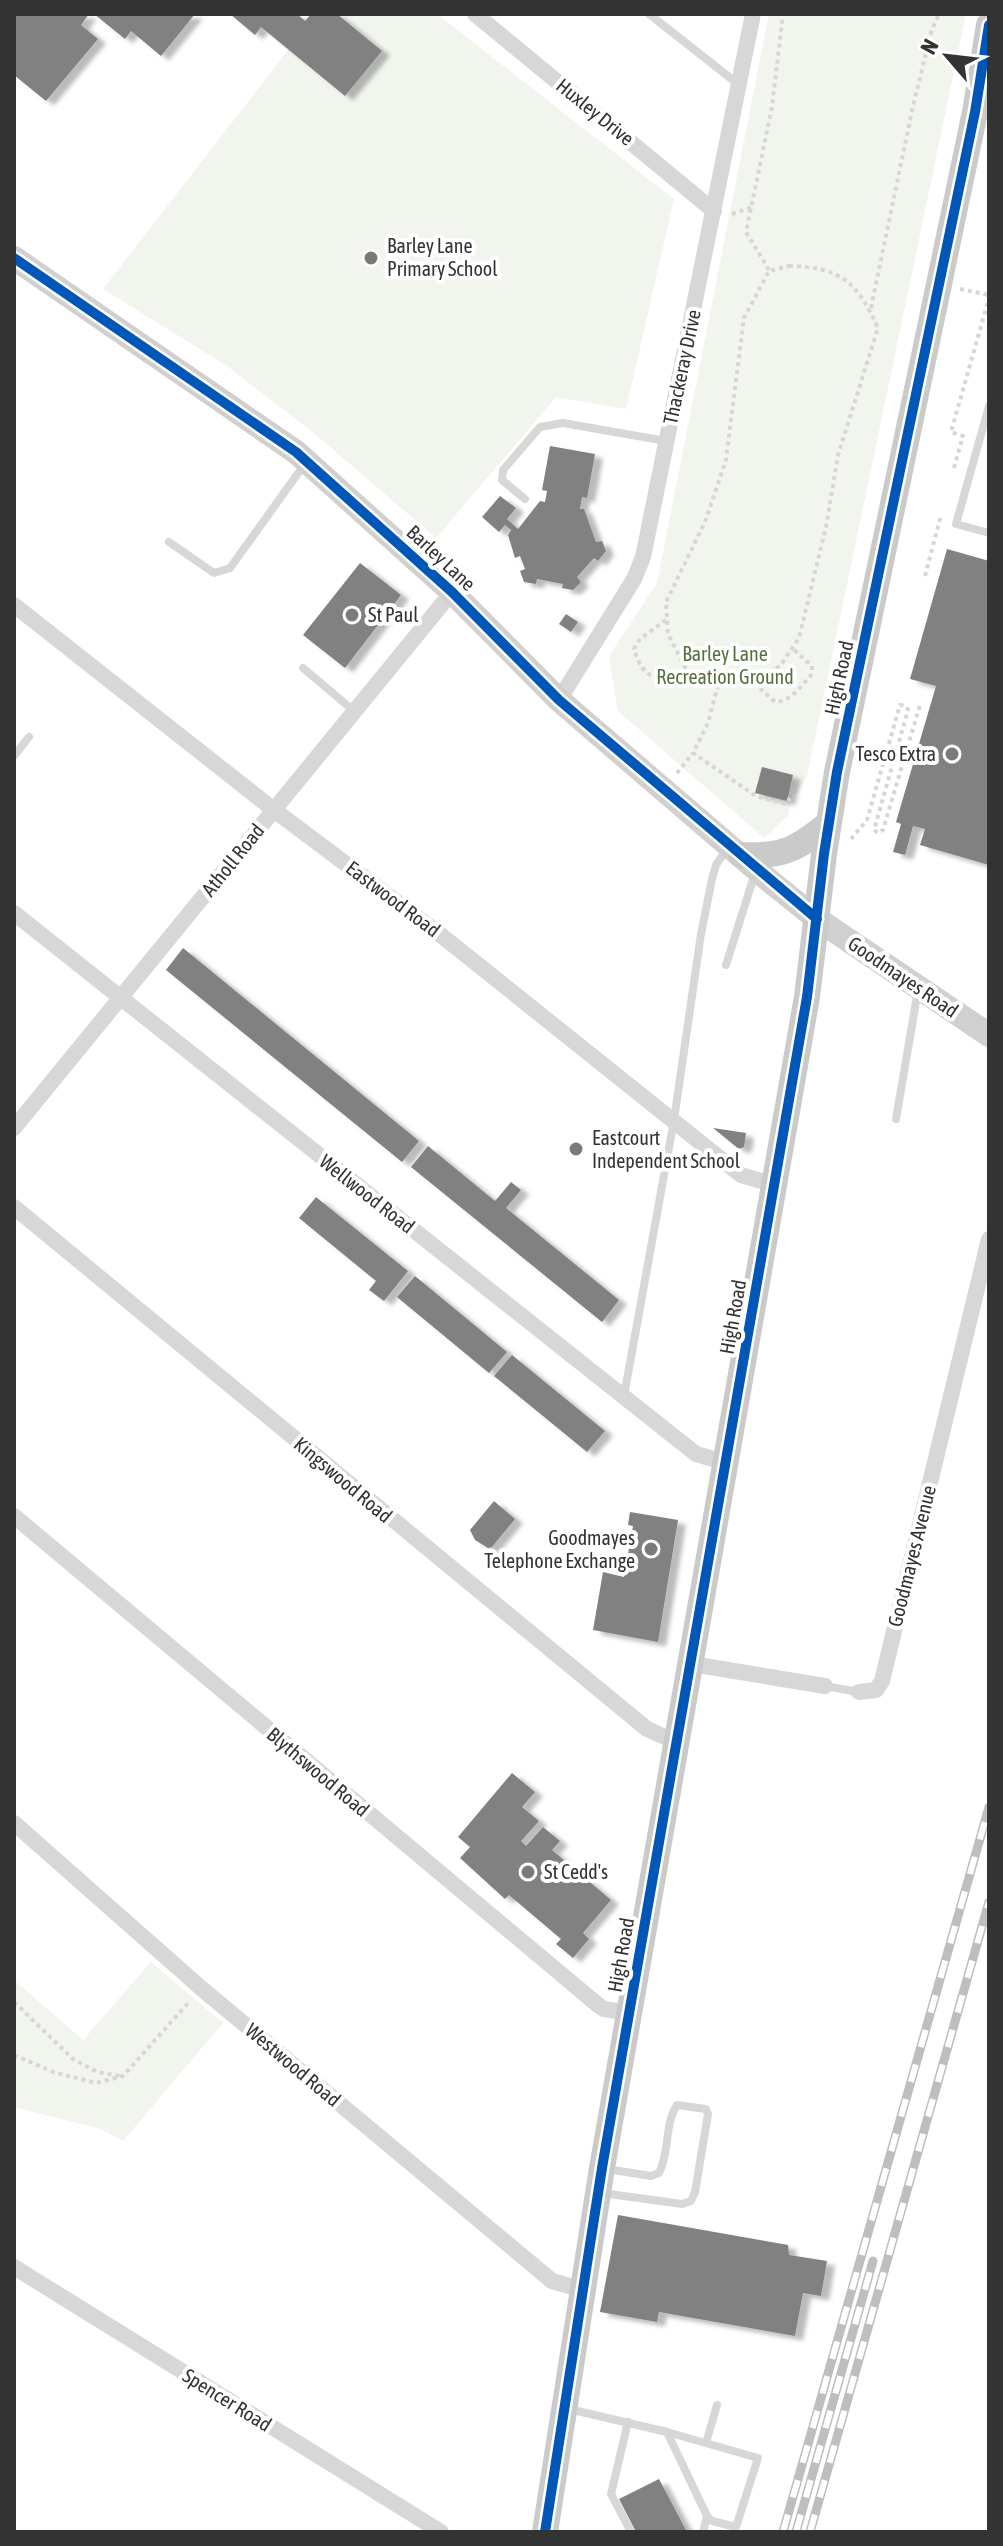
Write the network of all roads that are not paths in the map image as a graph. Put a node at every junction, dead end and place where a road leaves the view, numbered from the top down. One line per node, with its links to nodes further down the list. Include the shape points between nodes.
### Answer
1 (475, 14): 8 (street, Huxley Drive)
2 (649, 14): 5 (lane)
3 (753, 14): 5 (street, Thackeray Drive)
4 (989, 25): 7 (main road, High Road)
5 (738, 84): 8 (street, Thackeray Drive)
6 (989, 88): 7 (main road, High Road)
7 (975, 112): 24 (main road, High Road)
8 (714, 211): 11 (street, Thackeray Drive)
9 (14, 258): 12 (main road, Barley Lane)
10 (989, 406): 14 (lane, via 956,524)
11 (667, 441): 13 (lane, via 563,423 540,427 503,470 502,480); 19 (street, Thackeray Drive, via 638,568)
12 (307, 461): 15 (lane, via 230,568 214,573); 16 (main road, Barley Lane)
13 (525, 499)
14 (989, 533)
15 (169, 542)
16 (452, 592): 19 (main road, Barley Lane); 20 (street, Atholl Road)
17 (14, 605): 23 (street, Eastwood Road)
18 (303, 668): 20 (lane)
19 (559, 700): 25 (main road, Barley Lane)
20 (354, 712): 23 (street, Atholl Road)
21 (29, 737): 22 (lane)
22 (14, 756)
23 (274, 810): 30 (street, Atholl Road); 33 (street, Eastwood Road)
24 (829, 823): 25 (main road, via 787,852); 27 (main road, High Road)
25 (742, 856): 27 (main road, Barley Lane); 28 (lane); 33 (lane, via 716,865 712,879)
26 (14, 913): 30 (street, Wellwood Road)
27 (817, 919): 29 (main road, Goodmayes Road); 35 (main road, High Road)
28 (726, 965)
29 (919, 988): 31 (main road, Goodmayes Road); 32 (lane)
30 (121, 1000): 34 (street, Atholl Road); 38 (street, Wellwood Road)
31 (989, 1035)
32 (896, 1119)
33 (674, 1120): 35 (street, Eastwood Road, via 741,1175); 38 (lane)
34 (14, 1128)
35 (775, 1185): 39 (main road, High Road)
36 (14, 1207): 44 (street, Kingswood Road, via 647,1729)
37 (989, 1239): 43 (street, Goodmayes Avenue, via 882,1681 876,1690)
38 (623, 1396): 39 (street, Wellwood Road, via 696,1454)
39 (727, 1463): 41 (main road, High Road)
40 (14, 1516): 46 (street, Blythswood Road, via 598,2005)
41 (692, 1664): 42 (street, Goodmayes Avenue); 44 (main road, High Road)
42 (825, 1686): 43 (lane, Goodmayes Avenue)
43 (859, 1692)
44 (678, 1743): 46 (main road, High Road)
45 (14, 1823): 49 (street, Westwood Road, via 201,1988 552,2281)
46 (629, 2013): 47 (main road, High Road)
47 (600, 2180): 47 (lane, via 659,2173 677,2105 706,2109 691,2201 682,2204); 49 (main road, High Road)
48 (14, 2267): 56 (street, Spencer Road)
49 (583, 2290): 51 (main road, High Road)
50 (717, 2405): 54 (lane)
51 (564, 2408): 52 (lane); 57 (main road, High Road)
52 (628, 2422): 53 (lane); 58 (lane, via 611,2494)
53 (667, 2432): 54 (lane); 55 (lane)
54 (706, 2443): 55 (lane, via 758,2458 736,2527)
55 (710, 2519): 59 (lane); 60 (lane)
56 (441, 2532)
57 (545, 2532)
58 (631, 2532)
59 (703, 2532)
60 (714, 2532)

